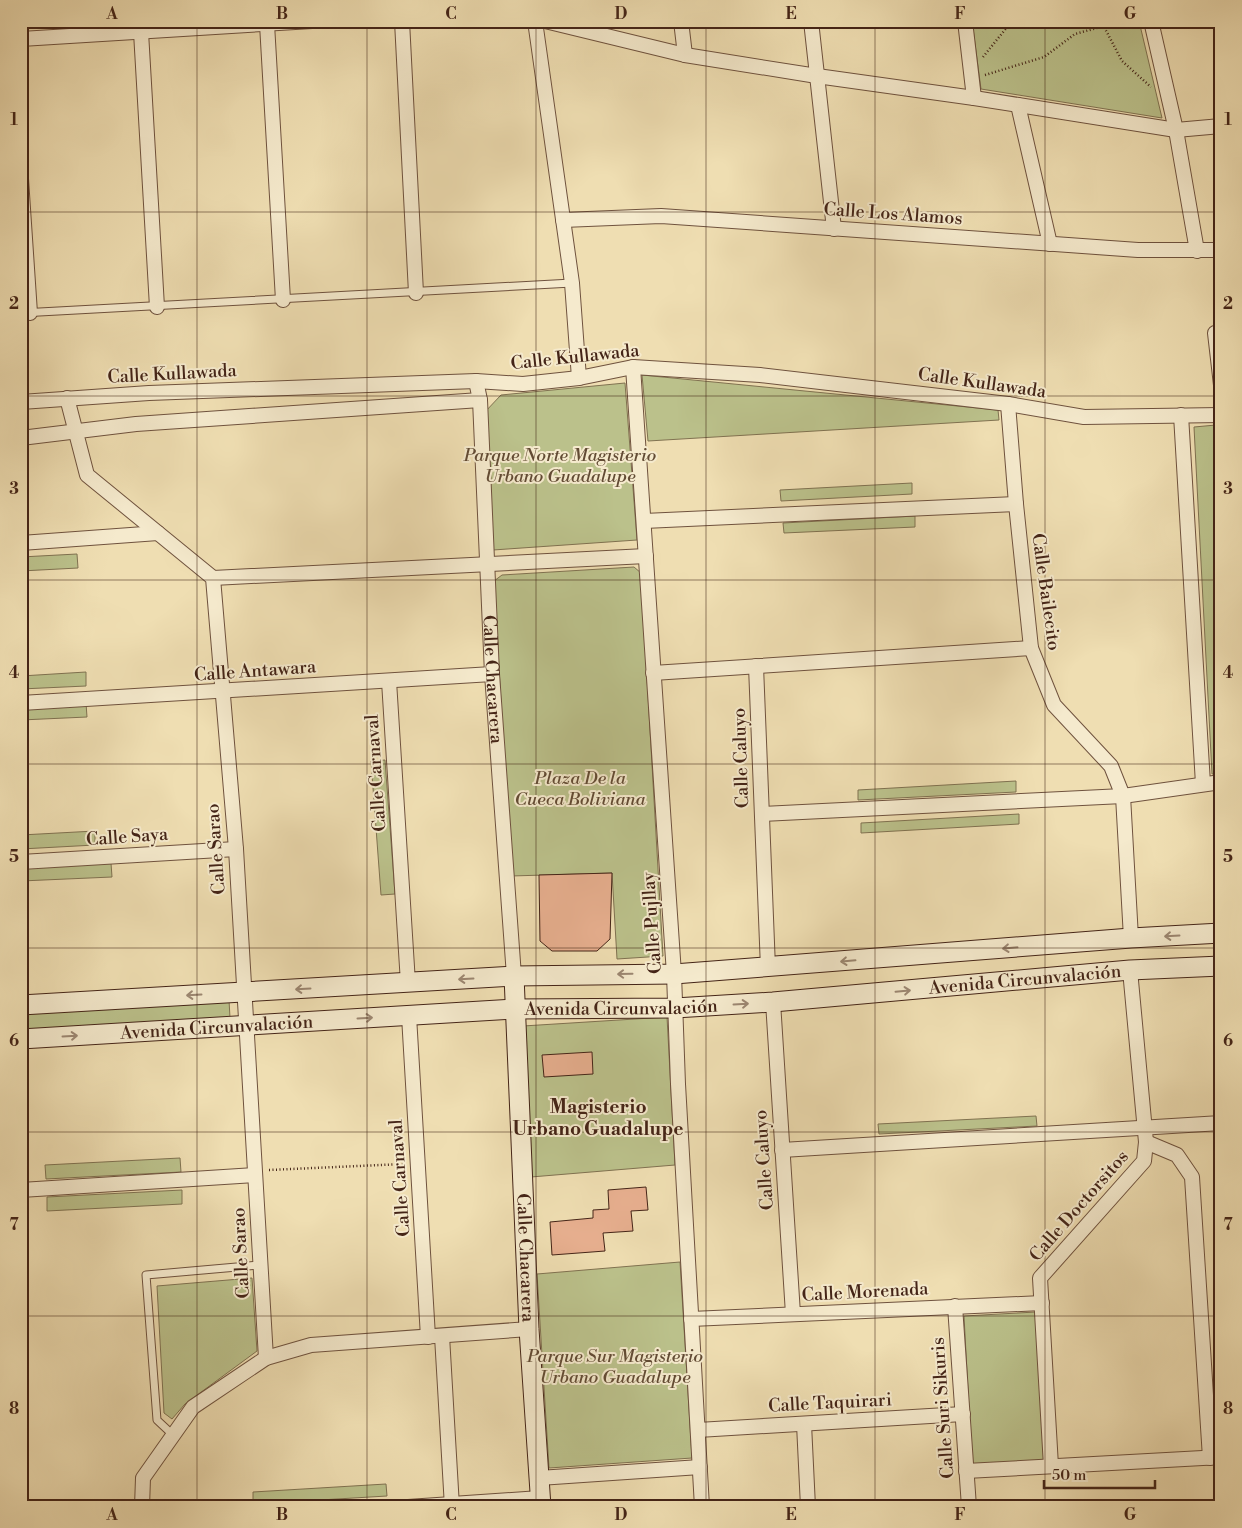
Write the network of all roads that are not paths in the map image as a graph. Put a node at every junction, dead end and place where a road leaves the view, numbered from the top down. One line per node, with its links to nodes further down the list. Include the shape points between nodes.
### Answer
1 (312, 21): 9 (street)
2 (402, 21): 27 (street)
3 (534, 21): 21 (street)
4 (545, 21): 14 (street)
5 (681, 21): 14 (street)
6 (811, 21): 15 (street)
7 (965, 21): 16 (street)
8 (1151, 21): 19 (street)
9 (287, 22): 11 (street)
10 (250, 23): 11 (street); 12 (street)
11 (267, 24): 28 (street)
12 (141, 32): 13 (street); 29 (street)
13 (21, 39)
14 (685, 55): 15 (street)
15 (817, 76): 16 (street); 22 (street)
16 (974, 98): 17 (street)
17 (1018, 105): 19 (street); 23 (street)
18 (1221, 126): 19 (street)
19 (1176, 130): 25 (street)
20 (21, 179): 30 (street)
21 (563, 220): 22 (street, Calle Los Alamos, via 661,216); 26 (street)
22 (834, 228): 23 (street, Calle Los Alamos)
23 (1050, 244): 25 (street, Calle Los Alamos)
24 (1221, 250): 25 (street, Calle Los Alamos)
25 (1197, 251)
26 (572, 283): 27 (lane); 33 (street)
27 (416, 293): 28 (lane)
28 (283, 300): 29 (lane)
29 (157, 307): 30 (lane)
30 (26, 313)
31 (1221, 333): 35 (street, via 1215,333)
32 (633, 367): 33 (street, Calle Kullawada); 39 (street, Calle Kullawada, via 760,375); 45 (street, Calle Pujllay)
33 (579, 378): 34 (street, Calle Kullawada, via 523,384)
34 (476, 381): 36 (street, Calle Kullawada); 37 (street, Calle Chacarera)
35 (1221, 385)
36 (67, 398): 38 (street, Calle Kullawada); 42 (street)
37 (480, 400): 42 (street, via 136,424); 49 (street, Calle Chacarera)
38 (21, 402)
39 (1008, 404): 40 (street, Calle Kullawada, via 1084,416); 44 (street, Calle Bailecito)
40 (1181, 415): 41 (street, Calle Kullawada); 59 (street)
41 (1221, 415)
42 (76, 433): 43 (street); 46 (street, via 87,474)
43 (21, 438)
44 (1016, 504): 45 (street); 51 (street, Calle Bailecito)
45 (644, 521): 48 (street, Calle Pujllay)
46 (158, 533): 47 (street); 50 (street)
47 (21, 543)
48 (646, 556): 49 (street); 53 (street, Calle Pujllay)
49 (488, 564): 50 (street); 54 (street, Calle Chacarera)
50 (213, 578): 56 (street, Calle Sarao)
51 (1031, 648): 52 (street); 60 (street, Calle Bailecito, via 1054,705 1111,766)
52 (756, 666): 53 (street); 61 (street, Calle Caluyo)
53 (653, 673): 69 (street, Calle Pujllay)
54 (492, 674): 55 (street, Calle Antawara); 70 (street, Calle Chacarera)
55 (389, 681): 56 (street, Calle Antawara); 71 (street, Calle Carnaval)
56 (222, 692): 57 (street, Calle Antawara); 62 (street, Calle Sarao)
57 (21, 703)
58 (1221, 782): 59 (street)
59 (1203, 784): 60 (street)
60 (1123, 796): 61 (street); 65 (street, Calle Bailecito)
61 (762, 814): 67 (street, Calle Caluyo)
62 (236, 849): 63 (street, Calle Saya); 72 (street, Calle Sarao)
63 (21, 862)
64 (1221, 933): 65 (main road, Avenida Circunvalación, one-way to 65)
65 (1131, 938): 67 (main road, Avenida Circunvalación, one-way to 67)
66 (1221, 966): 68 (main road, Avenida Circunvalación)
67 (768, 968): 69 (main road, Avenida Circunvalación)
68 (1130, 970): 73 (main road, Avenida Circunvalación, one-way to 68); 81 (street, Calle Doctorsitos)
69 (674, 974): 70 (main road, Avenida Circunvalación, one-way to 70); 75 (street, Calle Pujllay)
70 (514, 976): 71 (main road, Avenida Circunvalación, one-way to 71); 76 (main road, Calle Chacarera)
71 (408, 983): 72 (main road, Avenida Circunvalación, one-way to 72)
72 (243, 992): 74 (main road, Avenida Circunvalación, one-way to 74); 78 (street, Calle Sarao)
73 (773, 1002): 75 (main road, Avenida Circunvalación, one-way to 73); 82 (street, Calle Caluyo)
74 (21, 1005)
75 (675, 1008): 76 (main road, Avenida Circunvalación); 89 (street, Calle Pujllay)
76 (515, 1009): 77 (main road, Avenida Circunvalación); 90 (main road, Calle Chacarera)
77 (408, 1016): 78 (main road, Avenida Circunvalación, one-way to 77); 91 (street, Calle Carnaval)
78 (246, 1026): 79 (main road, Avenida Circunvalación, one-way to 78); 83 (street, Calle Sarao)
79 (21, 1039)
80 (1221, 1123): 81 (street)
81 (1145, 1135): 82 (street); 86 (street, Calle Doctorsitos, via 1144,1161 1040,1278); 97 (street, via 1177,1155 1192,1177)
82 (782, 1150): 88 (street, Calle Caluyo)
83 (255, 1173): 84 (street); 85 (street, Calle Sarao)
84 (21, 1190)
85 (260, 1266): 92 (street, Calle Sarao); 96 (lane, via 146,1275 157,1420)
86 (1042, 1303): 87 (street, Calle Morenada); 98 (street, Calle Doctorsitos)
87 (955, 1306): 88 (street, Calle Morenada); 93 (street, Calle Suri Sikuris)
88 (793, 1314): 89 (street, Calle Morenada)
89 (691, 1319): 95 (street, Calle Pujllay)
90 (529, 1329): 91 (street); 101 (main road, Calle Chacarera)
91 (435, 1337): 92 (street, via 311,1345); 103 (street, Calle Carnaval)
92 (266, 1358): 96 (street, via 194,1407)
93 (963, 1414): 94 (street, Calle Taquirari); 100 (street, Calle Suri Sikuris)
94 (804, 1424): 95 (street, Calle Taquirari); 107 (street)
95 (698, 1430): 99 (street, Calle Pujllay)
96 (173, 1436): 104 (street, via 143,1478)
97 (1215, 1458): 98 (street)
98 (1051, 1466): 100 (street)
99 (700, 1467): 101 (street); 106 (street, Calle Pujllay)
100 (966, 1471): 108 (street, Calle Suri Sikuris)
101 (539, 1478): 102 (main road, Calle Chacarera)
102 (541, 1503): 103 (street)
103 (452, 1505): 105 (street)
104 (142, 1507)
105 (408, 1507)
106 (702, 1507)
107 (808, 1507)
108 (969, 1507)

